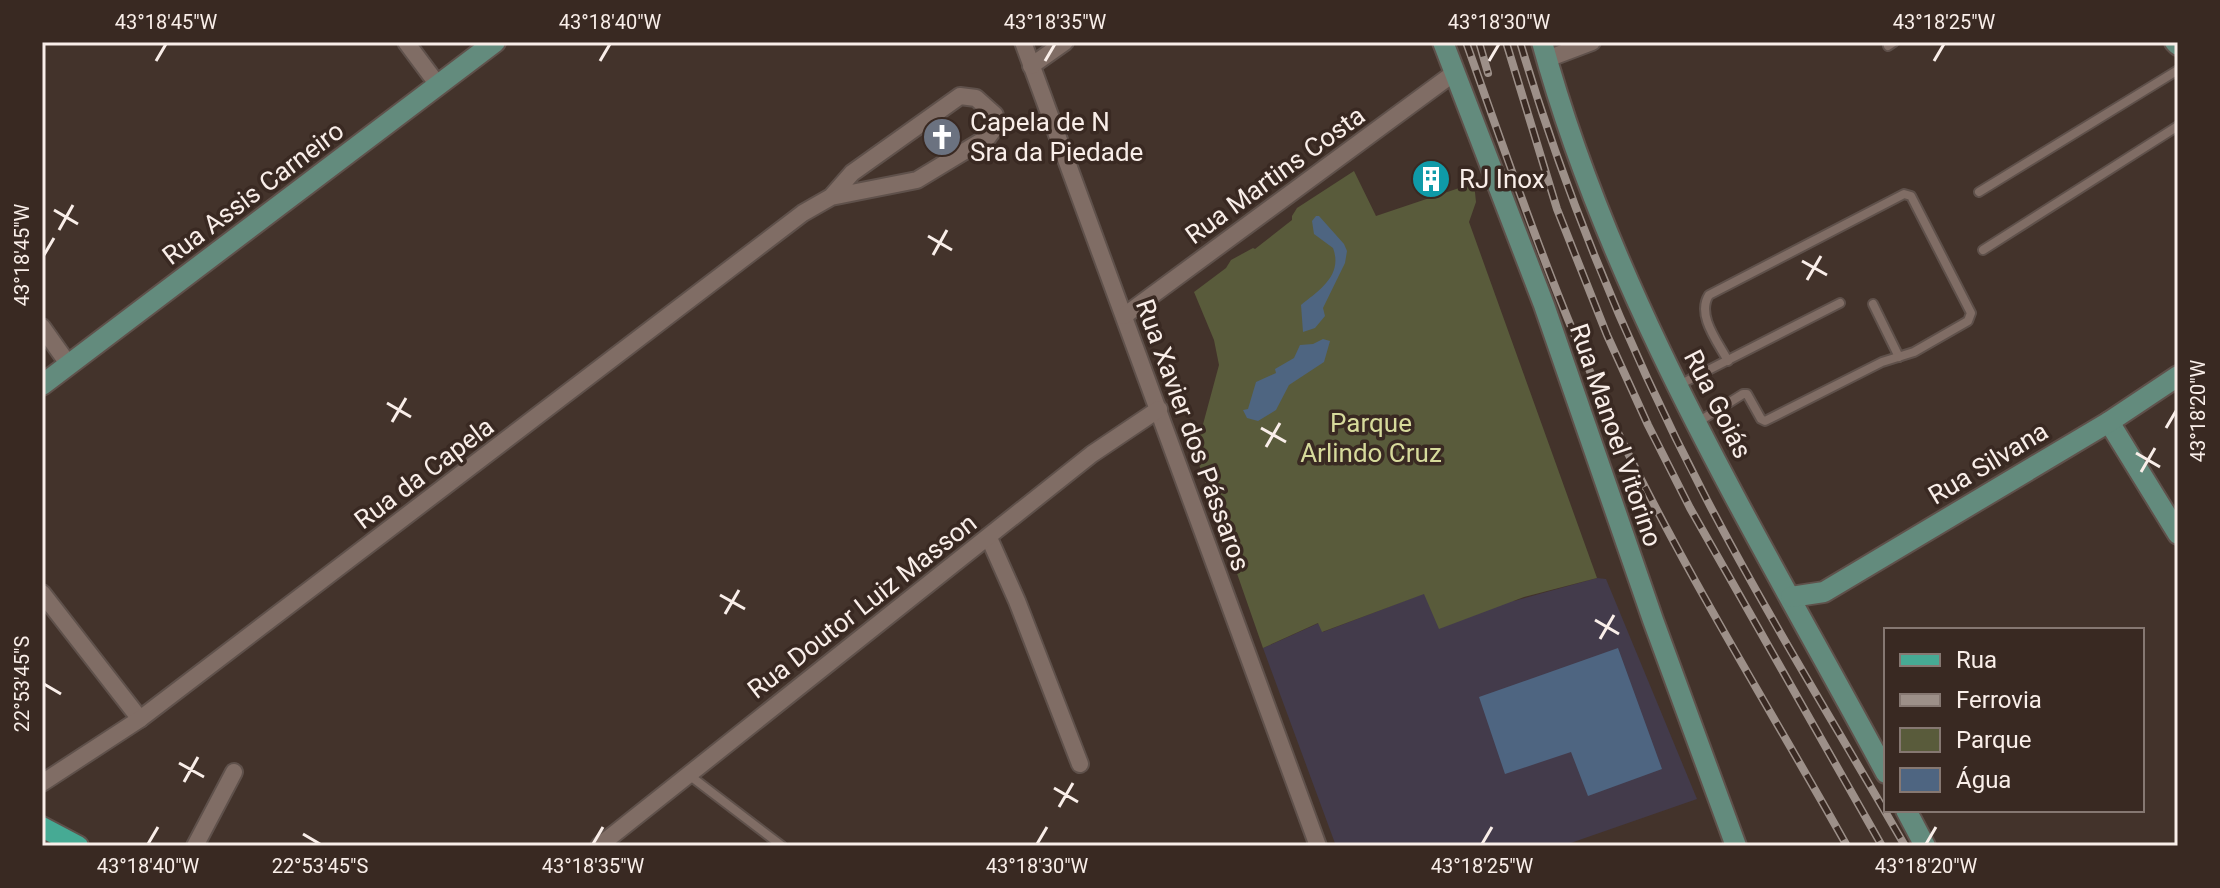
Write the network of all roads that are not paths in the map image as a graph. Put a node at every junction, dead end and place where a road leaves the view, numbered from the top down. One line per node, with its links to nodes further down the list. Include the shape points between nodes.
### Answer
1 (406, 42): 11 (street)
2 (495, 42): 11 (main road, Rua Assis Carneiro)
3 (1023, 42): 8 (street, Rua Xavier dos Pássaros)
4 (1065, 42): 8 (street)
5 (1443, 42): 10 (main road, Rua Manoel Vitorino)
6 (1592, 42): 7 (street)
7 (1544, 50): 25 (main road, Rua Goiás, via 1606,231)
8 (1031, 66): 18 (street, Rua Xavier dos Pássaros)
9 (2178, 70): 13 (lane)
10 (1454, 73): 18 (street, Rua Martins Costa); 48 (main road, Rua Manoel Vitorino, via 1544,305)
11 (438, 85): 22 (main road, Rua Assis Carneiro)
12 (2178, 126): 15 (lane)
13 (1979, 192)
14 (831, 197): 14 (street, Rua da Capela, via 917,180 988,137 996,126 995,115 976,98 960,96 852,173); 35 (street, Rua da Capela, via 791,222)
15 (1983, 250)
16 (1840, 303): 21 (lane)
17 (1873, 304): 20 (lane)
18 (1124, 316): 26 (street, Rua Xavier dos Pássaros)
19 (42, 327): 22 (street)
20 (1899, 357): 21 (lane, via 1968,321 1971,313 1911,196 1904,194 1709,295 1705,318); 27 (lane, via 1765,421 1743,394)
21 (1728, 361): 25 (lane)
22 (69, 365): 24 (main road, Rua Assis Carneiro)
23 (2178, 376): 28 (main road, Rua Silvana)
24 (42, 385)
25 (1678, 385): 27 (main road, Rua Goiás)
26 (1159, 409): 30 (street, Rua Doutor Luiz Masson, via 1092,454); 47 (street, Rua Xavier dos Pássaros)
27 (1697, 422): 33 (main road, Rua Goiás)
28 (2109, 422): 29 (main road); 31 (main road, Rua Silvana)
29 (2178, 534)
30 (989, 538): 36 (street); 39 (street, Rua Doutor Luiz Masson)
31 (1824, 592): 33 (main road, Rua Silvana); 34 (main road)
32 (42, 593): 35 (street)
33 (1791, 597): 34 (main road, Rua Goiás)
34 (1806, 625): 37 (main road, Rua Goiás)
35 (140, 719): 40 (street, Rua da Capela)
36 (1080, 764)
37 (1884, 769)
38 (234, 772): 44 (street)
39 (689, 774): 45 (street, Rua Doutor Luiz Masson); 46 (lane)
40 (42, 783)
41 (1907, 812): 49 (main road)
42 (42, 827): 43 (main road)
43 (78, 846)
44 (195, 846)
45 (599, 846)
46 (782, 846)
47 (1318, 846)
48 (1736, 846)
49 (1925, 846)

